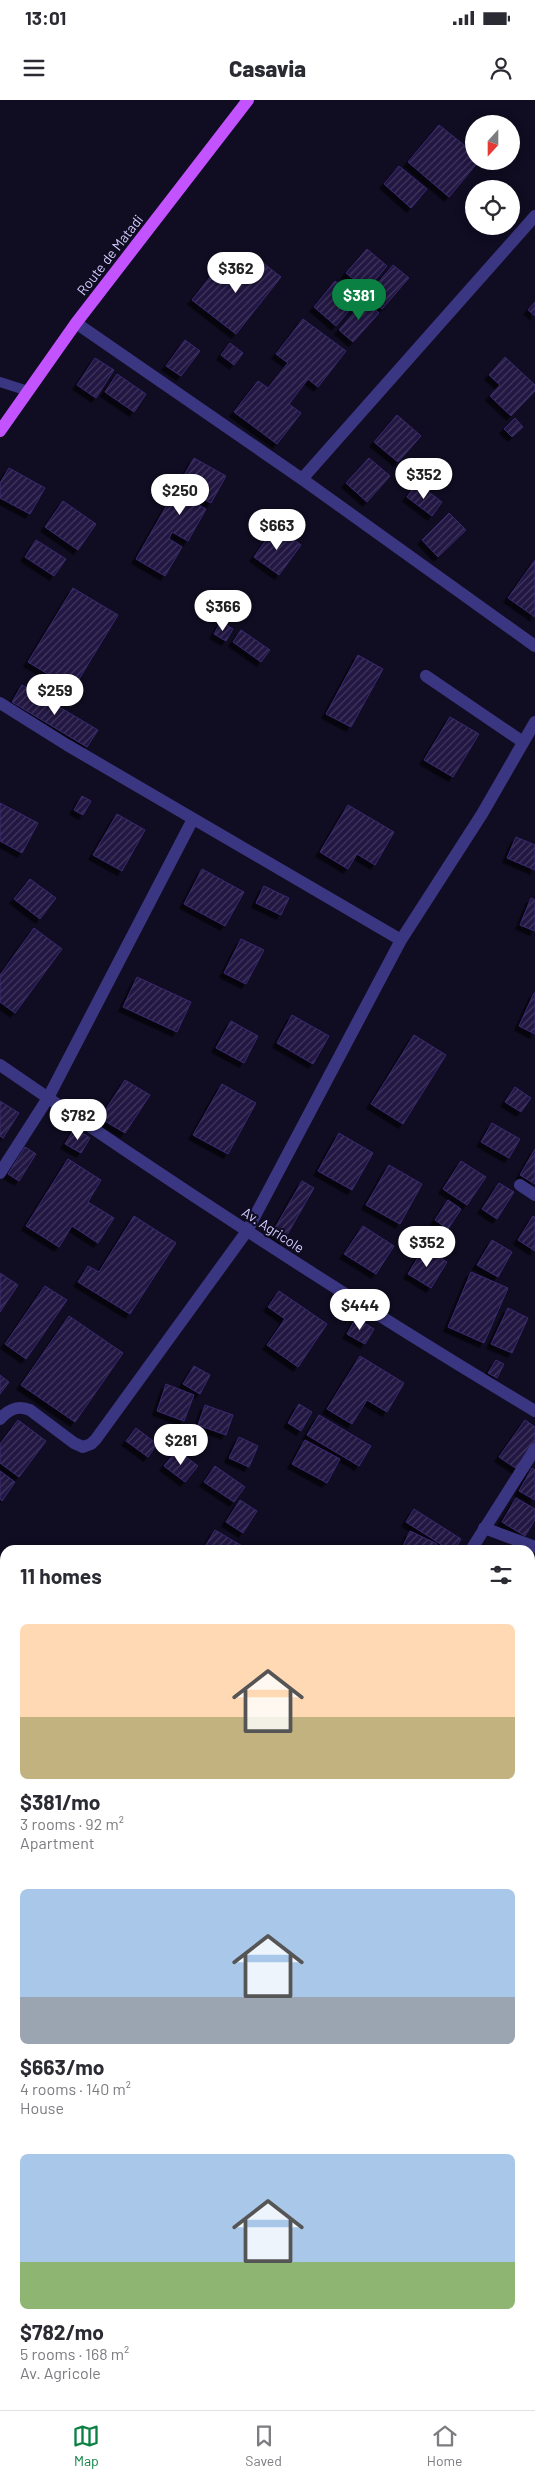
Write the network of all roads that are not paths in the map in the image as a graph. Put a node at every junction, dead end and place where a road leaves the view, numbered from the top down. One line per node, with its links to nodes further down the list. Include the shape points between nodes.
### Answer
1 (248, 100): 3 (main road, Route de Matadi)
2 (535, 216): 7 (street)
3 (76, 323): 5 (main road, Route de Matadi); 7 (street)
4 (0, 382): 5 (lane)
5 (28, 392): 6 (main road, Route de Matadi)
6 (0, 431)
7 (302, 479): 8 (street)
8 (535, 646)
9 (426, 676): 12 (street)
10 (0, 703): 13 (street)
11 (535, 722): 12 (street)
12 (523, 742): 14 (street, via 482,814)
13 (193, 819): 14 (street); 16 (street)
14 (402, 940): 20 (street)
15 (0, 1065): 16 (street, Av. Agricole)
16 (48, 1098): 17 (street); 20 (street, Av. Agricole)
17 (0, 1173)
18 (520, 1185): 19 (street)
19 (535, 1195)
20 (247, 1231): 21 (street, Av. Agricole, via 397,1328); 22 (street, via 91,1444 83,1447 23,1407 16,1407)
21 (535, 1411)
22 (0, 1419)
23 (535, 1449): 24 (street)
24 (484, 1528): 25 (street); 26 (street)
25 (474, 1545)
26 (530, 1545)

